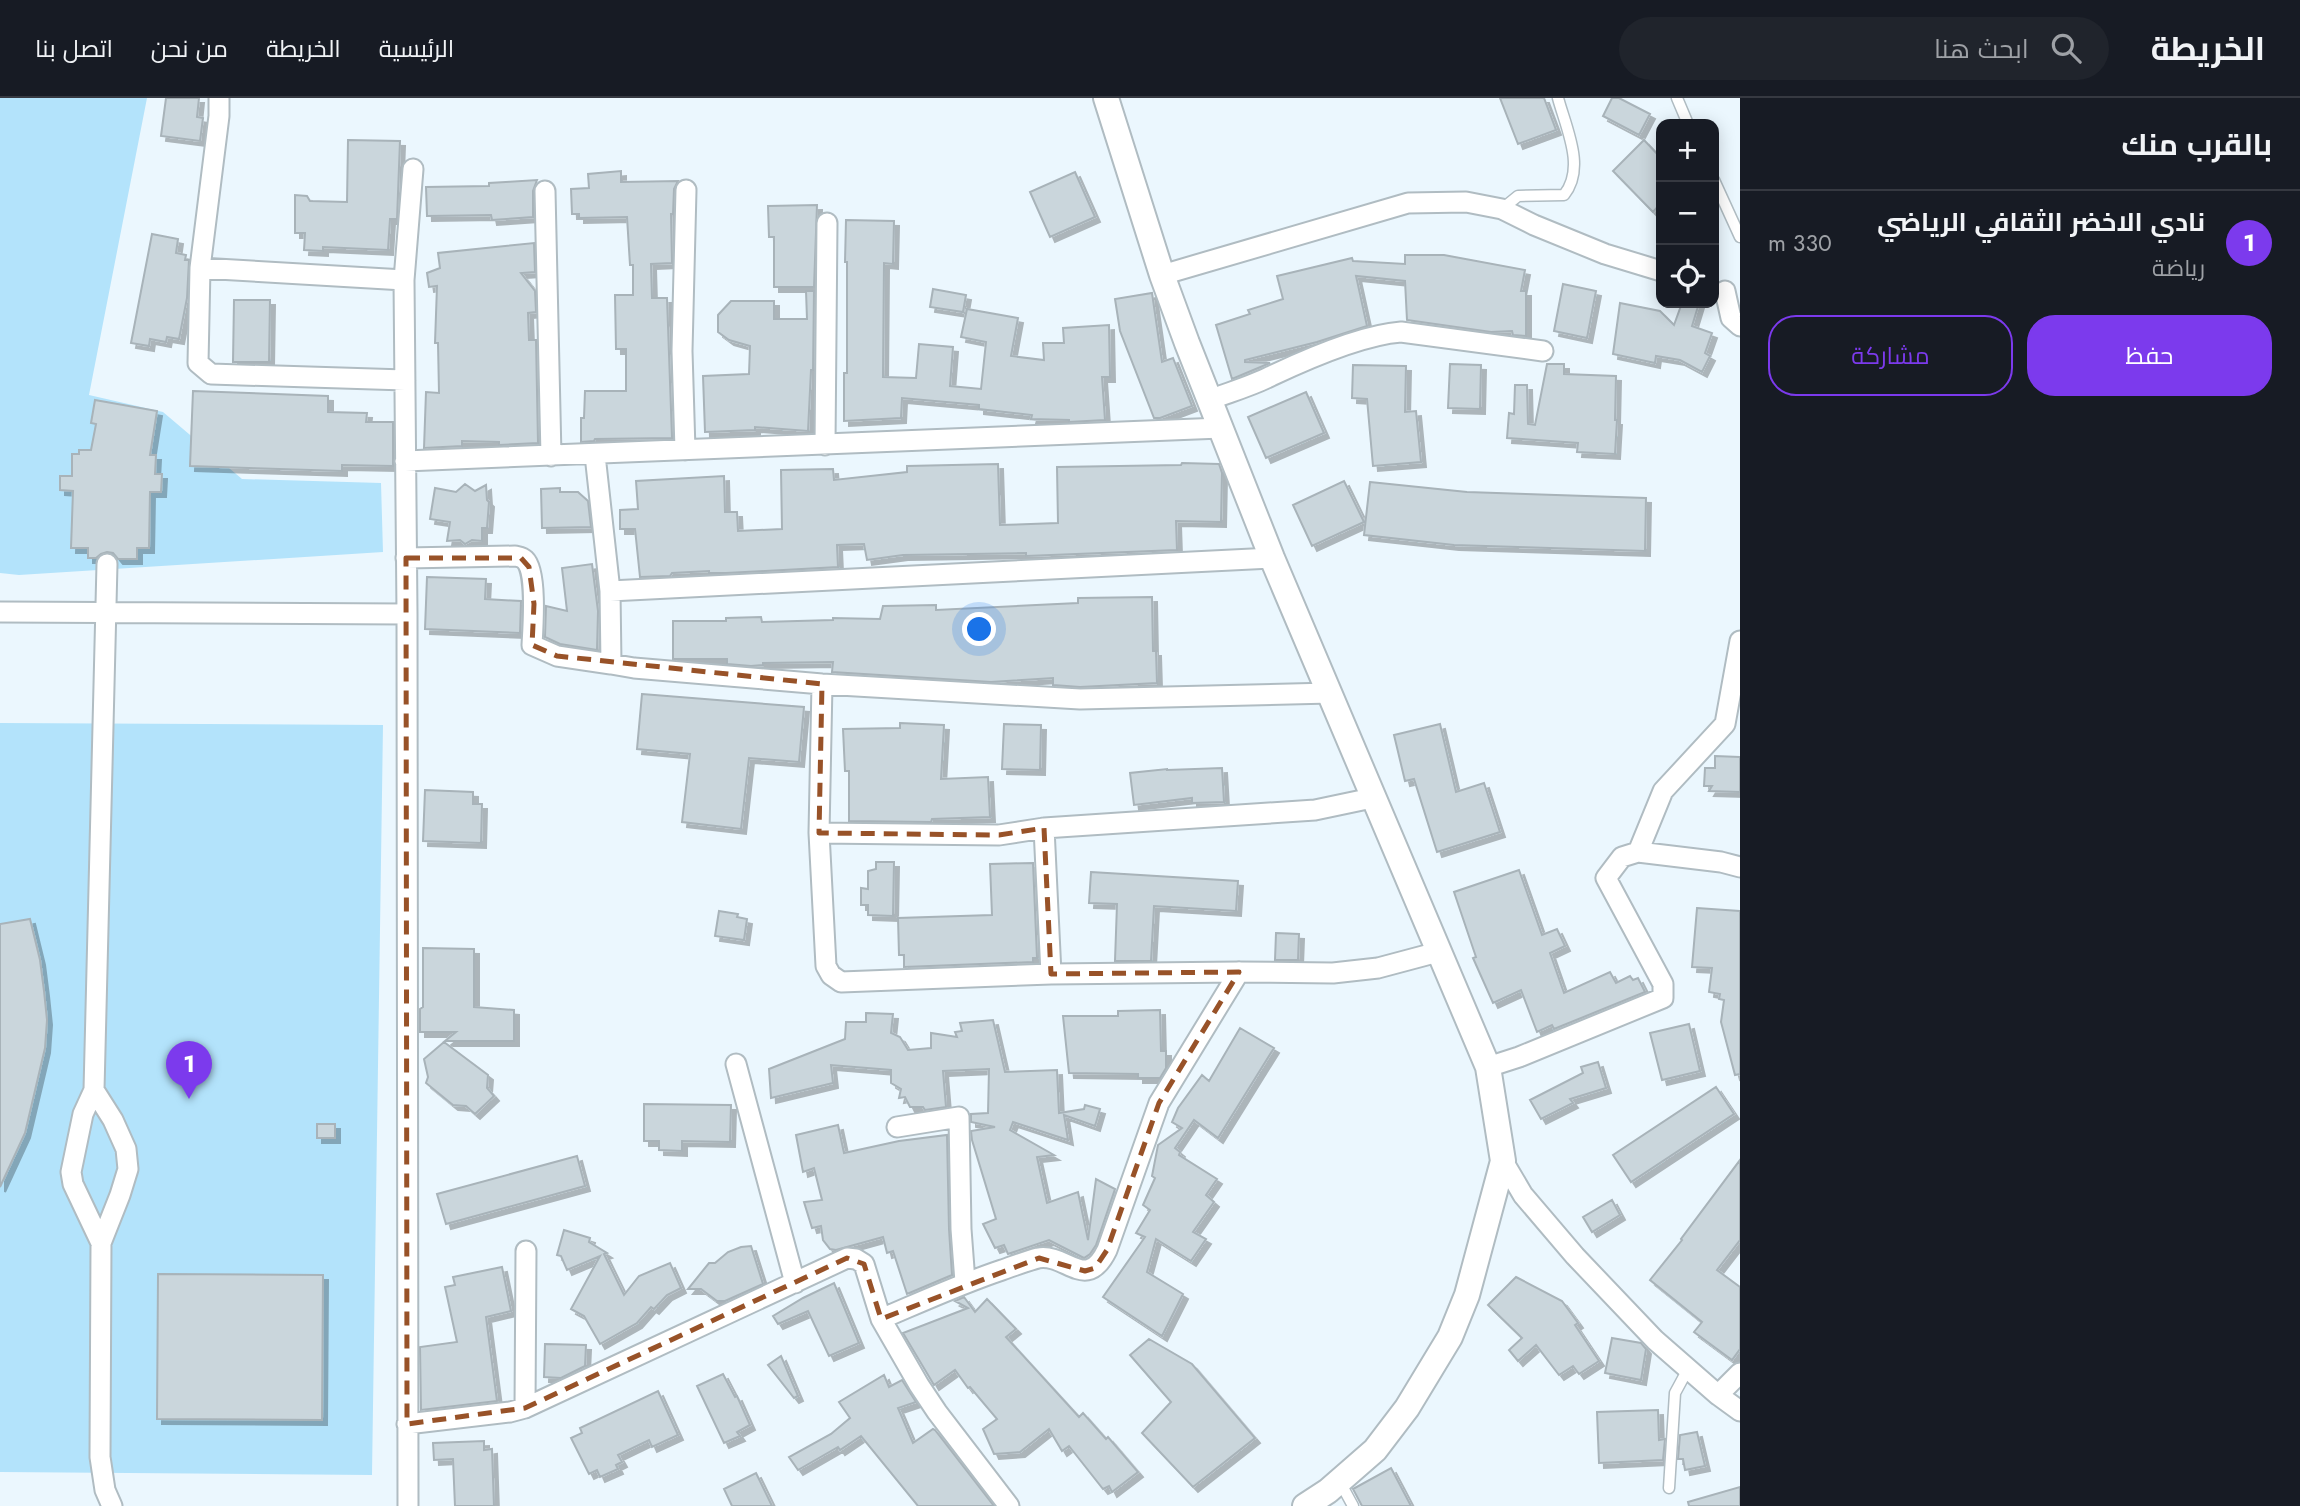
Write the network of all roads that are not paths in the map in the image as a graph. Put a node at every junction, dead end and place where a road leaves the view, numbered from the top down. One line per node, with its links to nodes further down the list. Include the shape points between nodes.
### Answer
1 (219, 98): 13 (street)
2 (1106, 98): 15 (street)
3 (1559, 98): 10 (lane, via 1576,162 1572,186 1564,195 1518,196)
4 (1677, 98): 5 (lane)
5 (1686, 119)
6 (413, 169): 16 (street)
7 (1715, 182): 12 (lane)
8 (686, 190): 24 (street)
9 (545, 191): 26 (street)
10 (1502, 209): 14 (street, via 1605,254); 15 (street, via 1466,202 1408,203)
11 (827, 223): 23 (street)
12 (1740, 237)
13 (200, 268): 16 (street); 20 (street, via 198,363 211,374)
14 (1656, 269)
15 (1162, 275): 21 (street)
16 (404, 280): 20 (street)
17 (1726, 290): 18 (street, via 1731,318)
18 (1740, 326)
19 (1543, 351): 21 (street, via 1401,332 1383,334)
20 (405, 380): 27 (street)
21 (1209, 400): 22 (street)
22 (1221, 428): 23 (street); 29 (street)
23 (825, 445): 24 (street)
24 (685, 450): 25 (street)
25 (595, 454): 26 (street); 31 (street)
26 (551, 456): 27 (street)
27 (405, 461): 28 (street)
28 (406, 558): 34 (street); 36 (street, via 522,558 529,567 534,604 532,645 557,656)
29 (1272, 558): 31 (street); 38 (street)
30 (107, 564): 33 (street)
31 (610, 592): 36 (street)
32 (0, 612): 33 (street)
33 (105, 612): 34 (street); 50 (street)
34 (407, 614): 63 (street)
35 (1740, 641): 39 (street)
36 (611, 664): 37 (street)
37 (822, 684): 38 (street, via 1080,699); 42 (street)
38 (1331, 693): 40 (street)
39 (1733, 725): 43 (street, via 1662,791)
40 (1372, 798): 41 (street, via 1315,810); 45 (street)
41 (1044, 828): 42 (street, via 999,835); 47 (street)
42 (819, 834): 47 (street, via 826,966 841,982)
43 (1638, 852): 44 (street); 49 (street, via 1622,857 1606,878 1663,984 1663,998)
44 (1740, 867)
45 (1438, 952): 46 (street, via 1378,968 1333,973); 49 (street)
46 (1239, 972): 47 (street); 55 (street, via 1158,1103 1103,1260 1085,1271 1039,1258)
47 (1051, 974)
48 (736, 1064): 56 (street)
49 (1488, 1067): 52 (street)
50 (94, 1090): 53 (street, via 83,1114 71,1172); 53 (street, via 126,1149 128,1169)
51 (897, 1127): 55 (street, via 959,1117)
52 (1503, 1161): 58 (street, via 1523,1195 1575,1256); 64 (street, via 1467,1295 1450,1337 1375,1450)
53 (101, 1243): 66 (street, via 100,1457)
54 (526, 1251): 61 (street)
55 (965, 1282): 57 (street)
56 (795, 1283): 57 (street, via 847,1258 856,1259 864,1264); 61 (street)
57 (881, 1319): 68 (street, via 937,1412)
58 (1688, 1369): 60 (street); 65 (lane, via 1675,1393)
59 (1740, 1373): 60 (street)
60 (1718, 1395): 62 (street)
61 (525, 1408): 63 (street)
62 (1740, 1412)
63 (407, 1424): 67 (street)
64 (1339, 1481): 69 (street); 70 (lane)
65 (1670, 1488)
66 (112, 1506)
67 (408, 1506)
68 (1009, 1506)
69 (1305, 1506)
70 (1353, 1506)

